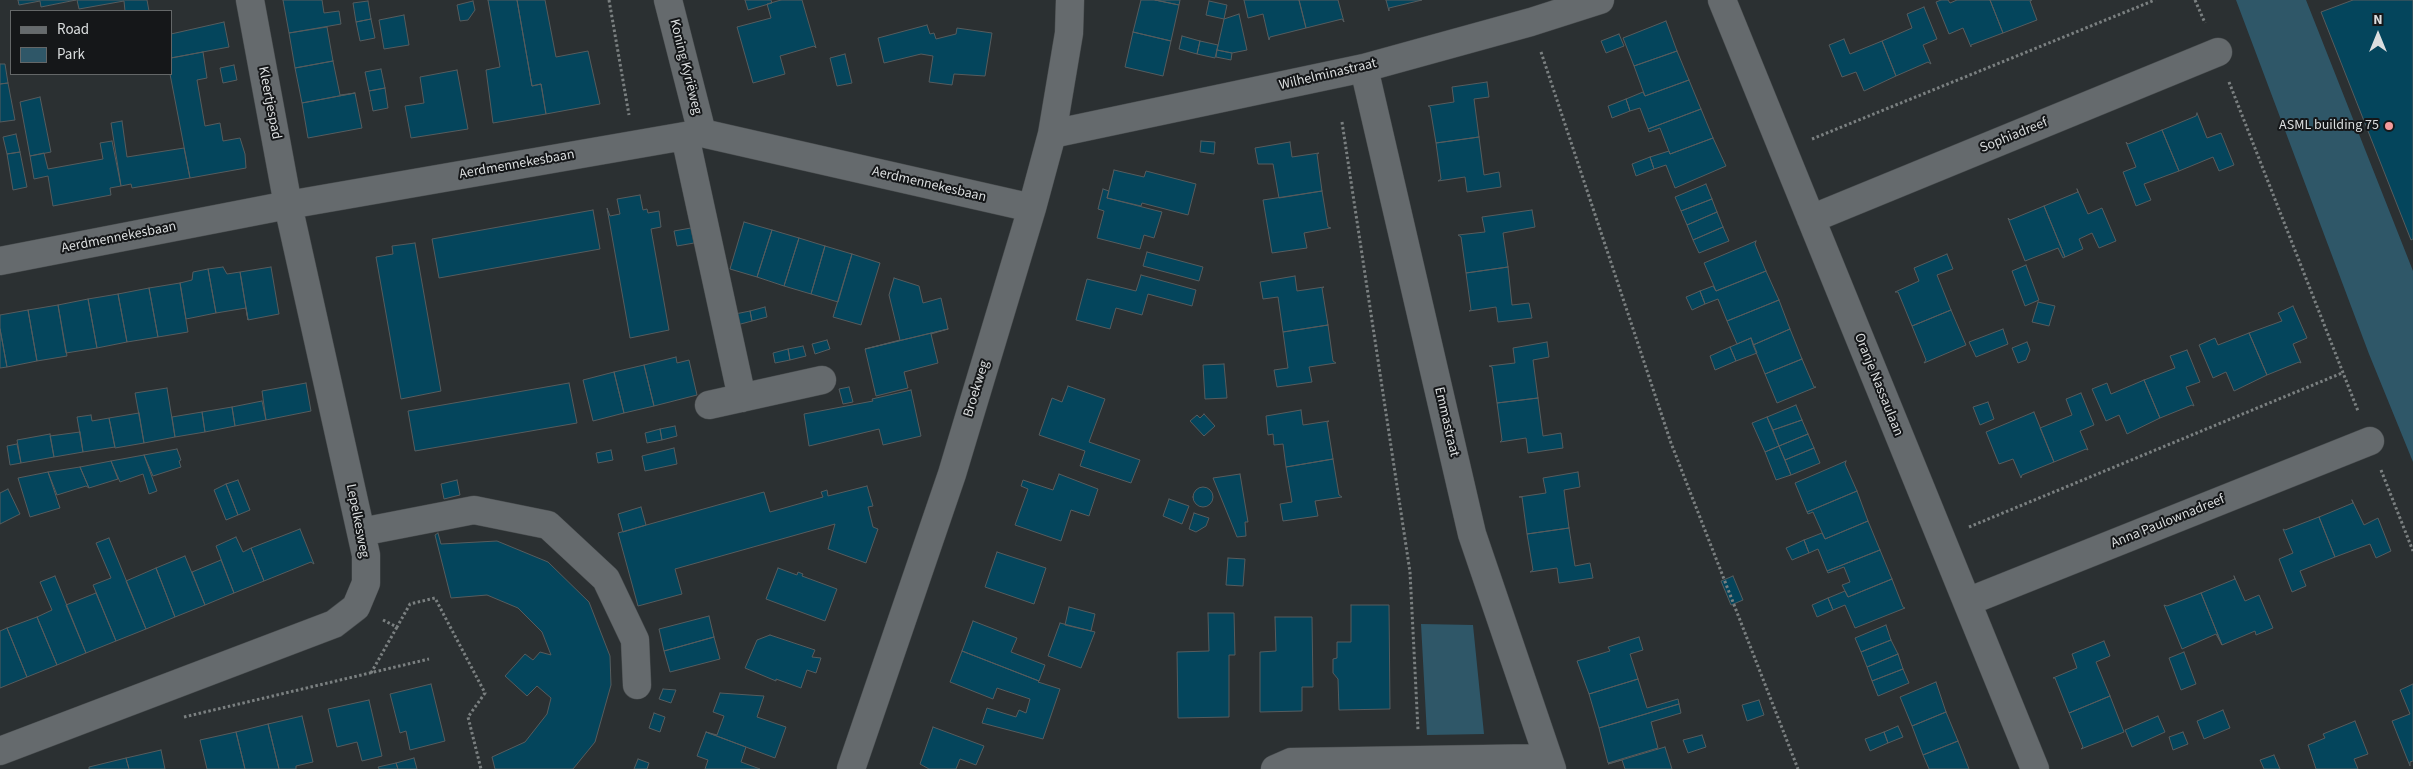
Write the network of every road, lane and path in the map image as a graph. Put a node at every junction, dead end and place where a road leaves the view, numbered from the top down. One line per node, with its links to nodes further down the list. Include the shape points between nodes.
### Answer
1 (250, 0): 17 (street, Kleertjespad)
2 (609, 0): 15 (path)
3 (668, 0): 14 (street, Koning Kyriëweg)
4 (1070, 0): 13 (street, Broekweg, via 1069,33)
5 (1600, 0): 9 (street, Wilhelminastraat)
6 (1722, 0): 16 (street, Oranje Nassaulaan)
7 (2154, 0): 16 (path)
8 (2195, 0): 10 (path)
9 (1531, 22): 11 (street, Wilhelminastraat); 42 (path, via 1671,442)
10 (2218, 52): 19 (street, Sophiadreef); 21 (path)
11 (1364, 68): 13 (street, Wilhelminastraat); 38 (street, Emmastraat, via 1472,534)
12 (1345, 116): 37 (path, via 1341,124 1410,572)
13 (1052, 134): 18 (street, Broekweg)
14 (694, 135): 15 (street, Aerdmennekesbaan); 18 (street, Aerdmennekesbaan); 23 (street, Koning Kyriëweg)
15 (634, 145): 17 (street, Aerdmennekesbaan)
16 (1783, 151): 19 (street, Oranje Nassaulaan)
17 (288, 205): 20 (street, Aerdmennekesbaan); 26 (street, Lepelkesweg)
18 (1032, 208): 40 (street, Broekweg, via 952,474)
19 (1811, 219): 27 (street, Oranje Nassaulaan)
20 (0, 261)
21 (2342, 373): 25 (path); 27 (path)
22 (822, 380): 23 (street)
23 (742, 398): 24 (street)
24 (708, 405)
25 (2370, 441): 28 (path); 29 (street, Anna Paulownadreef)
26 (361, 532): 30 (street, Lepelkesweg, via 366,555 366,583); 34 (street, via 474,510 548,525 606,579 635,640)
27 (1941, 538): 29 (street, Oranje Nassaulaan)
28 (2413, 551)
29 (1967, 602): 43 (street, Oranje Nassaulaan)
30 (356, 607): 31 (path); 36 (street, Lepelkesweg, via 334,624)
31 (397, 626): 33 (path); 39 (path, via 410,604 435,598 485,693 468,717)
32 (429, 659): 33 (path)
33 (370, 673): 35 (path)
34 (637, 685)
35 (181, 718)
36 (0, 751)
37 (1420, 760): 38 (street); 41 (street, via 1291,762)
38 (1549, 764)
39 (481, 769)
40 (851, 769)
41 (1275, 769)
42 (1798, 769)
43 (2035, 769)

